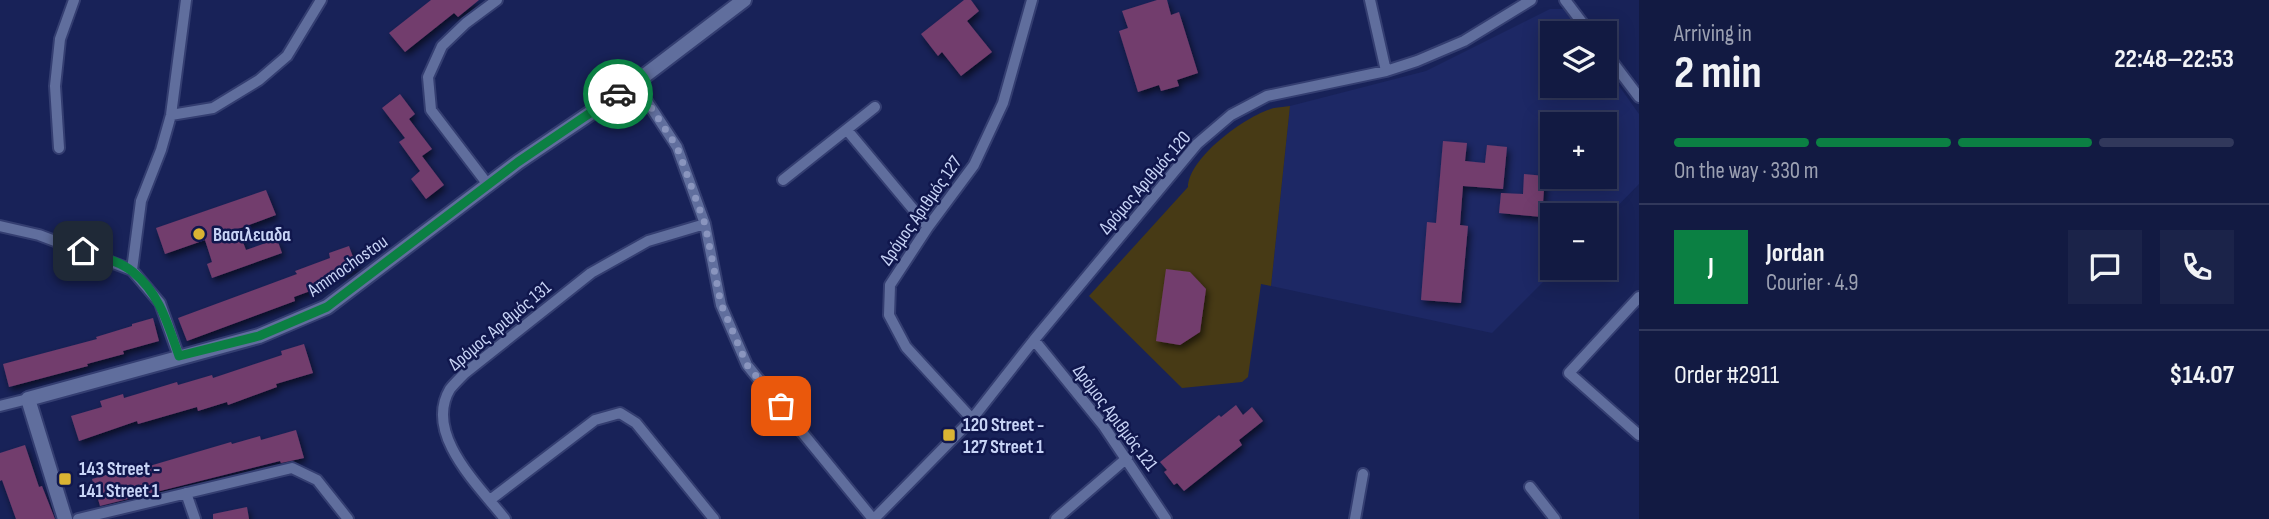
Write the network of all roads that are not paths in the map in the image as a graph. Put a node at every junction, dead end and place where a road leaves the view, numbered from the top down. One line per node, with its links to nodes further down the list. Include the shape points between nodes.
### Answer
1 (74, 0): 18 (street, via 60,39 55,86)
2 (186, 0): 16 (street)
3 (321, 0): 16 (street, via 287,56 259,80 213,108)
4 (497, 0): 20 (street, via 442,46 428,77 431,110)
5 (744, 0): 13 (street, Ammochostou)
6 (1032, 0): 23 (street, Δρόμος Αριθμός 127, via 1003,103 974,165)
7 (1370, 0): 12 (street)
8 (1531, 0): 12 (street, Δρόμος Αριθμός 120, via 1464,41)
9 (1565, 0): 10 (street)
10 (1581, 21)
11 (1617, 68): 14 (street)
12 (1386, 71): 26 (street, Δρόμος Αριθμός 120, via 1267,96 1231,115 1197,144)
13 (635, 83): 20 (street, Ammochostou); 21 (street, via 677,147)
14 (1639, 97)
15 (875, 107): 17 (street)
16 (171, 115): 24 (street, via 141,201)
17 (847, 130): 19 (street); 23 (street)
18 (59, 148)
19 (783, 180)
20 (489, 186): 27 (street, Ammochostou, via 327,307 259,336)
21 (705, 224): 36 (street, Δρόμος Αριθμός 131, via 648,241 592,272 450,390 443,411 445,434 462,466); 43 (street, via 721,304 747,365)
22 (0, 226): 24 (street, via 40,235)
23 (928, 227): 30 (street, Δρόμος Αριθμός 127, via 890,285 889,315 906,347)
24 (132, 270): 27 (street, via 160,303)
25 (1639, 297): 31 (street, via 1569,373)
26 (1034, 340): 30 (street, Δρόμος Αριθμός 120); 32 (street, Δρόμος Αριθμός 121)
27 (179, 356): 28 (street, Ammochostou)
28 (28, 399): 29 (street, Ammochostou); 37 (street)
29 (0, 407)
30 (972, 419): 43 (street, Δρόμος Αριθμός 120)
31 (1639, 435)
32 (1127, 458): 44 (street); 45 (street, Δρόμος Αριθμός 121)
33 (1363, 474): 46 (street)
34 (1530, 487): 47 (street)
35 (186, 493): 38 (street); 39 (street); 40 (street, via 292,467 317,480)
36 (490, 500): 41 (street, Δρόμος Αριθμός 131); 42 (street, via 595,419 620,414 636,423)
37 (65, 519)
38 (78, 519)
39 (195, 519)
40 (348, 519)
41 (505, 519)
42 (714, 519)
43 (873, 519)
44 (1056, 519)
45 (1166, 519)
46 (1355, 519)
47 (1555, 519)

